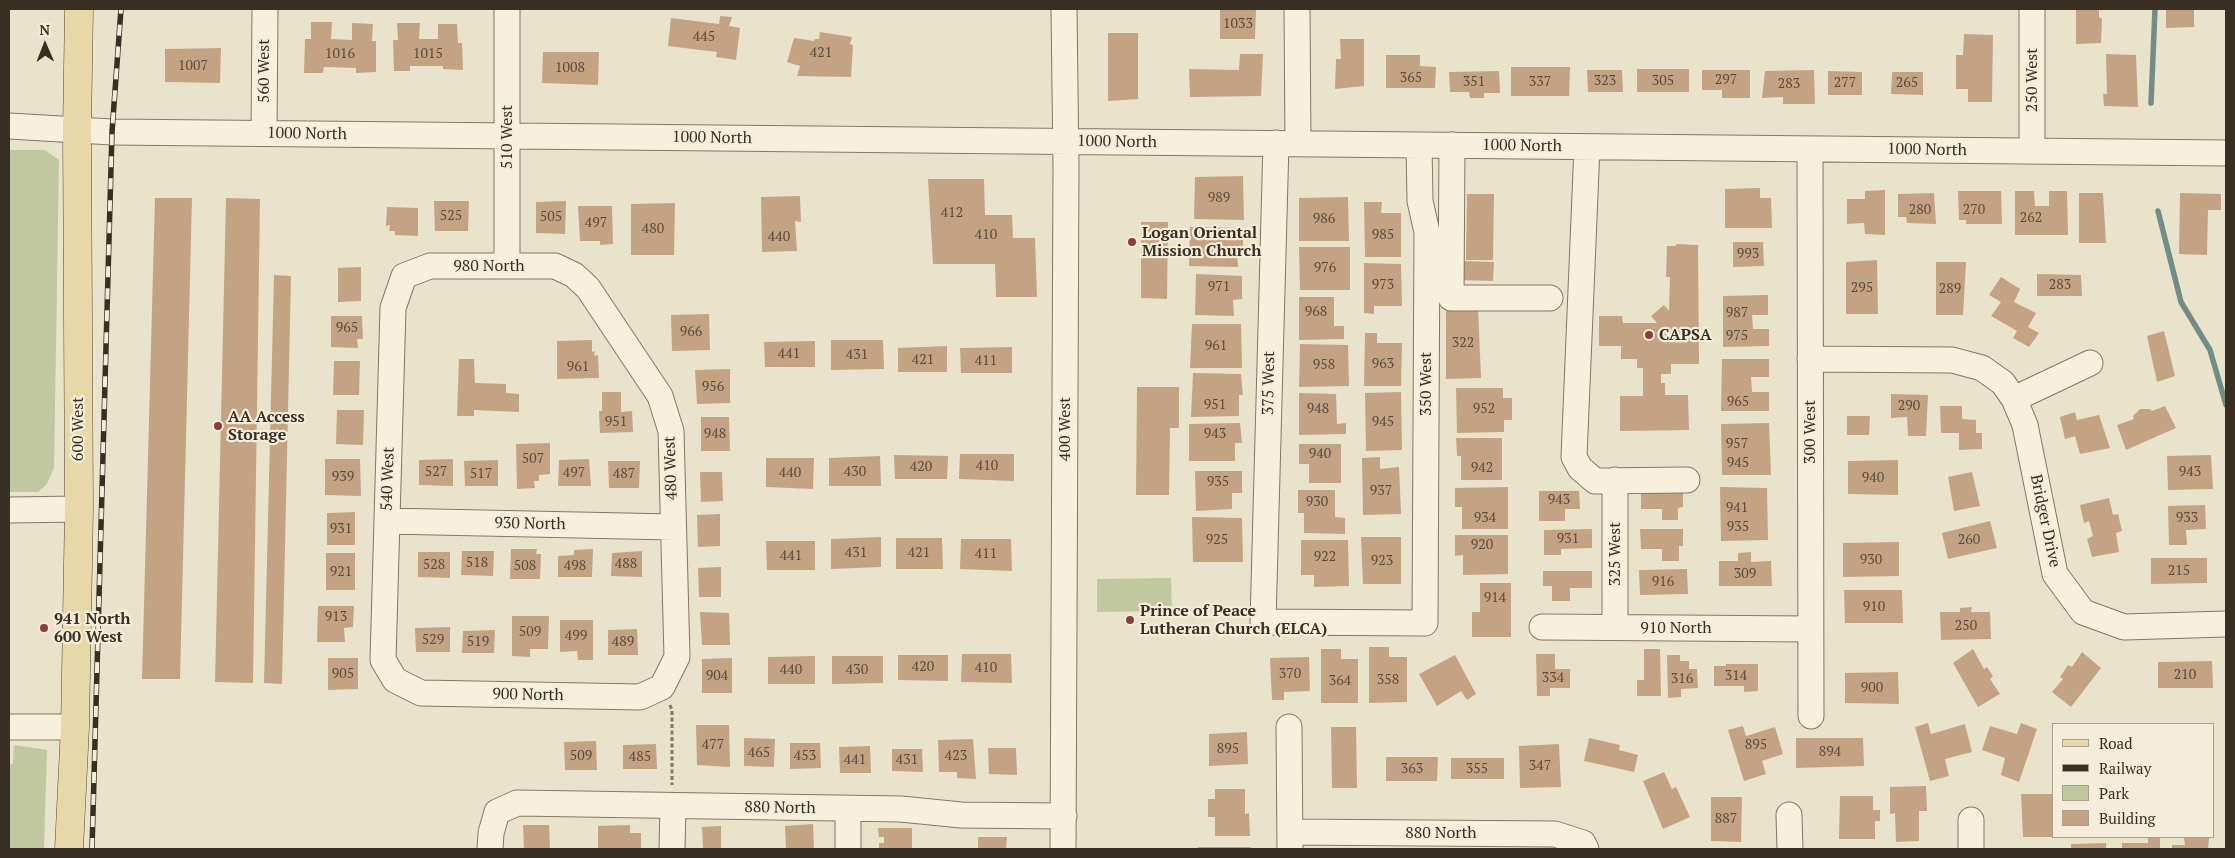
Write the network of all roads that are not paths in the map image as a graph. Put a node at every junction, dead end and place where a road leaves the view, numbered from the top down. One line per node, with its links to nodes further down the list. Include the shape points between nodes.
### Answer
1 (78, 9): 8 (main road, 600 West)
2 (265, 9): 9 (street, 560 West)
3 (507, 9): 10 (street, 510 West)
4 (1064, 9): 11 (street, 400 West)
5 (1297, 9): 12 (street, 375 West)
6 (2032, 9): 17 (street, 250 West)
7 (9, 126): 8 (street, 1000 North)
8 (77, 129): 9 (street, 1000 North); 28 (main road, 600 West)
9 (264, 133): 10 (street, 1000 North)
10 (507, 136): 11 (street, 1000 North); 19 (street, 510 West)
11 (1066, 142): 12 (street, 1000 North); 46 (street, 400 West)
12 (1287, 144): 13 (street, 1000 North); 32 (street, 375 West, via 1263,622)
13 (1419, 145): 14 (street, 1000 North); 32 (street, 350 West, via 1420,201 1427,232)
14 (1452, 145): 15 (street, 1000 North); 22 (street, via 1451,298)
15 (1587, 147): 16 (street, 1000 North); 26 (street, via 1574,457 1580,468 1595,481)
16 (1810, 149): 17 (street, 1000 North); 23 (street, 300 West)
17 (2032, 151): 18 (street, 1000 North)
18 (2226, 153)
19 (507, 266): 20 (street, 980 North, via 555,266); 21 (street, 980 North, via 430,266)
20 (574, 275): 31 (street, 480 West, via 588,288 660,396 671,431)
21 (404, 276): 30 (street, 540 West, via 393,308)
22 (1550, 298)
23 (1810, 359): 25 (street, Bridger Drive, via 1952,360 1982,368 2003,383); 36 (street, 300 West)
24 (2090, 363): 25 (street)
25 (2014, 399): 33 (street, Bridger Drive, via 2025,425 2055,574 2083,612 2124,627)
26 (1615, 480): 27 (street); 35 (street, 325 West)
27 (1687, 480)
28 (79, 509): 29 (street); 41 (main road, 600 West)
29 (9, 510)
30 (387, 521): 31 (street, 930 North); 37 (street, 540 West, via 383,660)
31 (673, 527): 38 (street, 480 West, via 677,657)
32 (1425, 623)
33 (2226, 624)
34 (1542, 627): 35 (street, 910 North)
35 (1615, 627): 36 (street, 910 North)
36 (1810, 629): 39 (street, 300 West)
37 (395, 680): 38 (street, 900 North, via 421,693)
38 (666, 695)
39 (1811, 716)
40 (9, 727): 41 (street)
41 (75, 727): 49 (main road, 600 West)
42 (1290, 727): 48 (street)
43 (672, 806): 44 (street, 880 North); 50 (street, 880 North, via 517,804 497,812 490,833); 51 (street)
44 (848, 809): 46 (street, 880 North); 52 (street)
45 (1789, 815): 55 (street)
46 (1064, 816): 53 (street, 400 West)
47 (1971, 820): 56 (street)
48 (1290, 841): 54 (street, 880 North, via 1555,834 1583,843)
49 (69, 849)
50 (490, 849)
51 (672, 849)
52 (848, 849)
53 (1064, 849)
54 (1586, 849)
55 (1790, 849)
56 (1971, 849)

